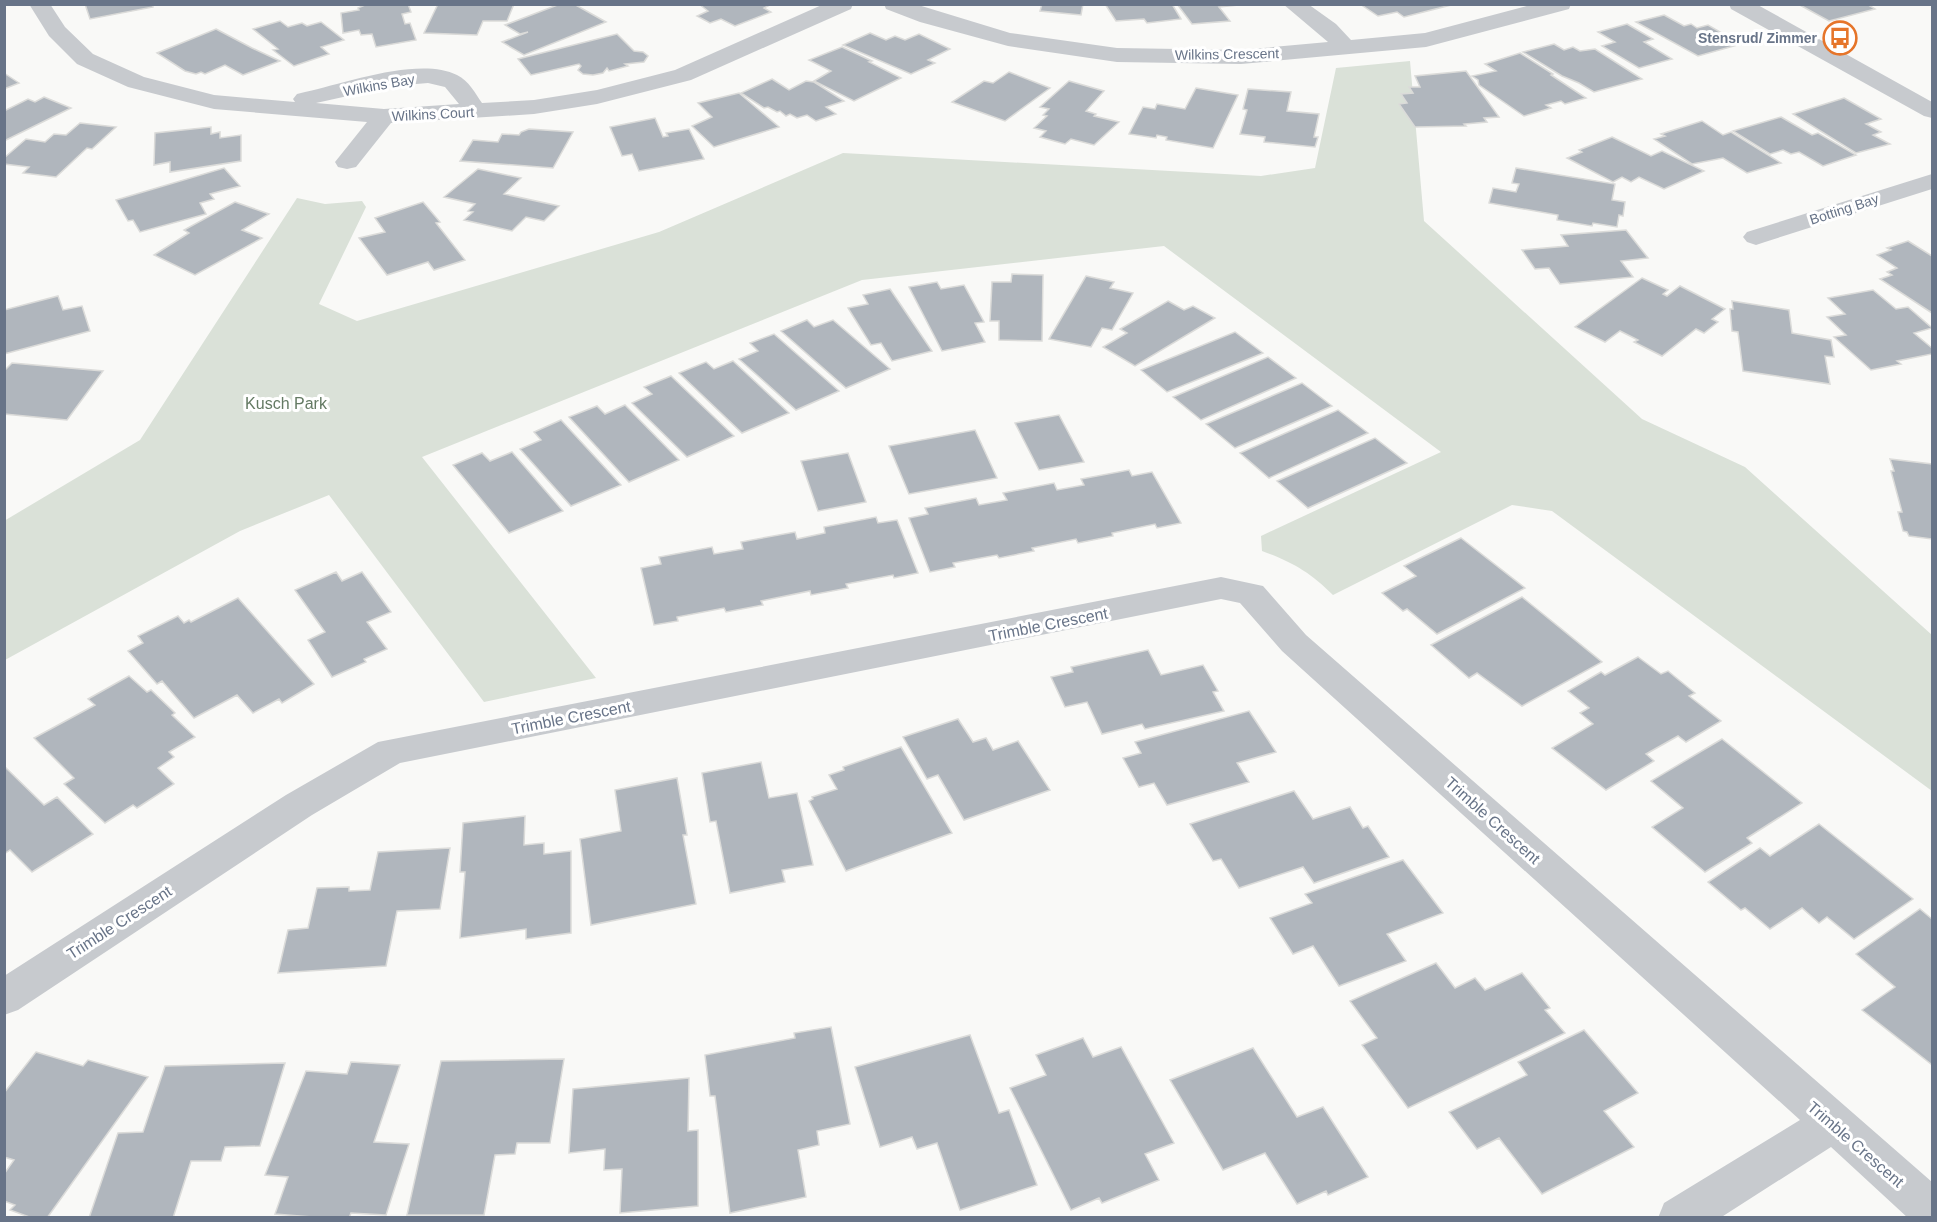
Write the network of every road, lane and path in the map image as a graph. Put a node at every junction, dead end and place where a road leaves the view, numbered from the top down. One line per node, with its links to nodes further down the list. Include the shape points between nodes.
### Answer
1 (39, 4): 8 (street, Wilkins Court, via 57,31 85,59 136,82 213,102)
2 (843, 4): 10 (street, Wilkins Court, via 683,75 597,97)
3 (894, 4): 7 (street, Wilkins Crescent, via 1008,39 1117,55 1241,57)
4 (1293, 4): 7 (street, via 1328,29)
5 (1561, 4): 7 (street, Wilkins Crescent, via 1426,40)
6 (1739, 4): 9 (street)
7 (1346, 48)
8 (267, 107): 10 (street, Wilkins Bay, via 410,77 443,77 459,87); 11 (street, Wilkins Court)
9 (1932, 111)
10 (476, 112): 11 (street, Wilkins Court)
11 (384, 116): 12 (street)
12 (347, 162)
13 (1932, 181): 14 (street, Botting Bay)
14 (1756, 237)
15 (4, 998): 16 (street, Trimble Crescent, via 299,805 391,751 1221,588 1251,594 1294,643)
16 (1832, 1123): 17 (street, Trimble Crescent); 18 (street)
17 (1932, 1210)
18 (1680, 1218)

